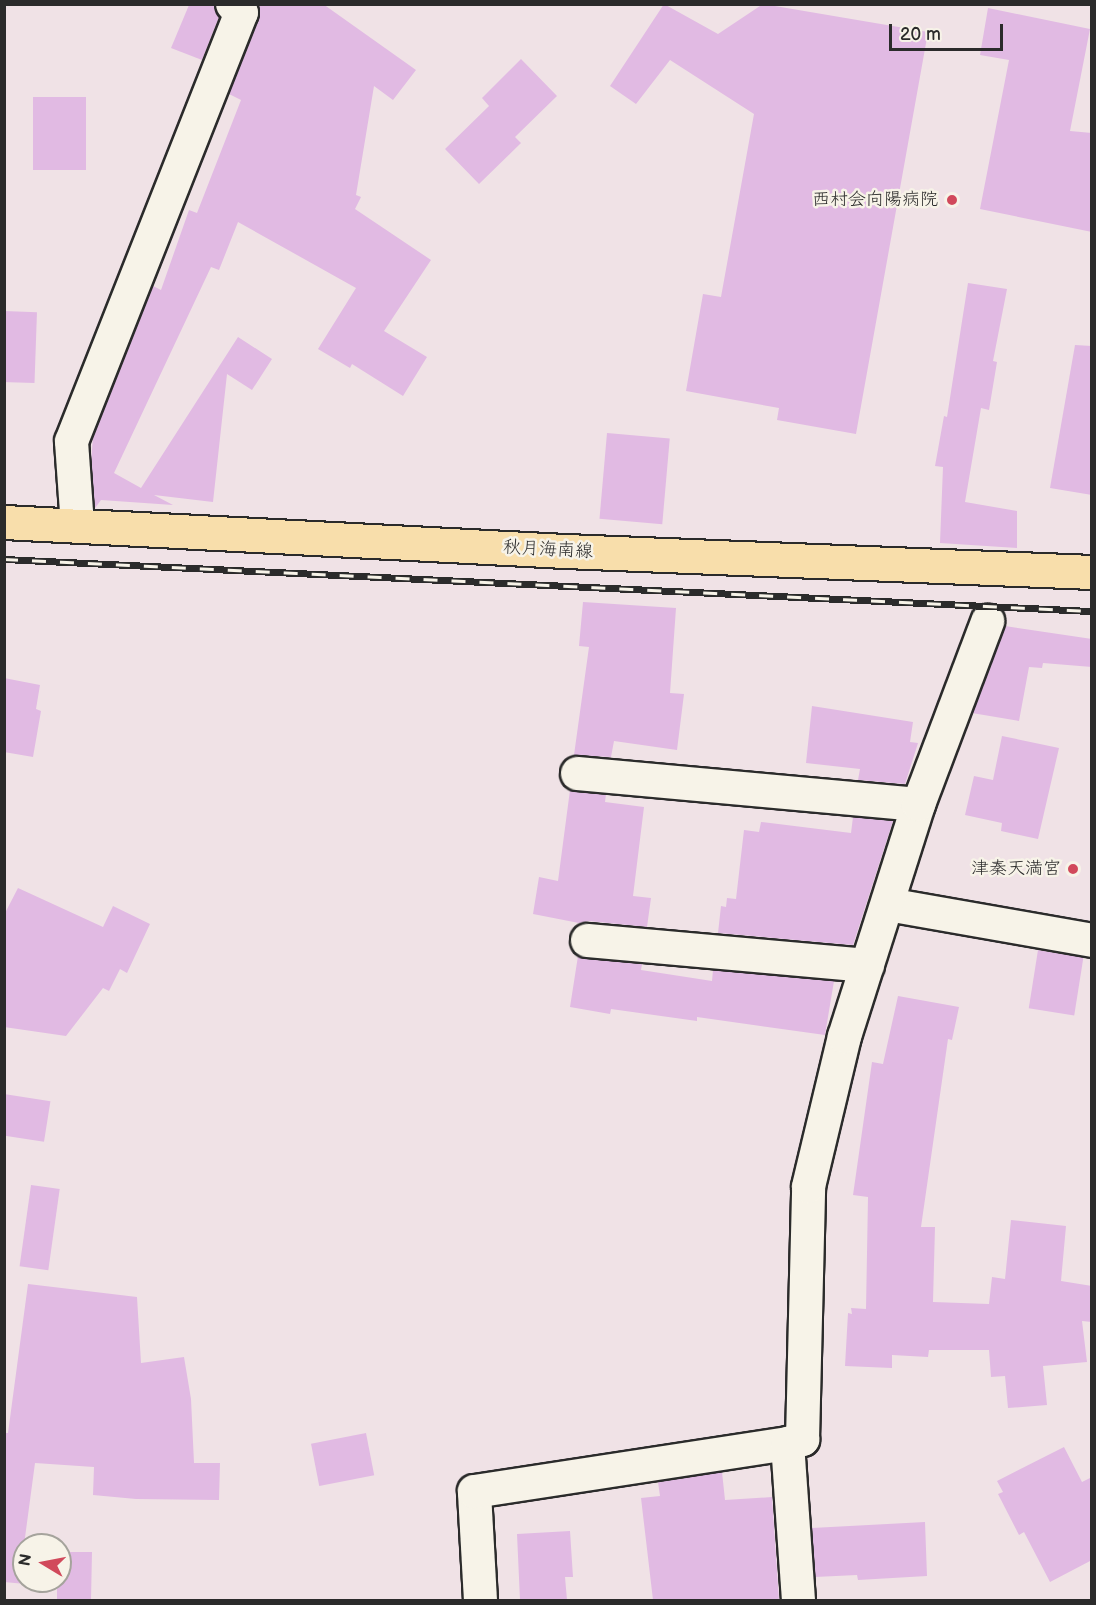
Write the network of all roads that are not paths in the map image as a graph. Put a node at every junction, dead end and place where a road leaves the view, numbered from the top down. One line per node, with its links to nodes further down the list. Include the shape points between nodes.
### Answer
1 (232, 4): 3 (street, via 241,12 71,441)
2 (4, 522): 3 (main road, 秋月海南線)
3 (77, 525): 4 (main road, 秋月海南線)
4 (1092, 572)
5 (987, 621): 7 (street)
6 (577, 773): 7 (street)
7 (918, 804): 8 (street)
8 (888, 903): 10 (street); 11 (street)
9 (587, 940): 11 (street)
10 (1092, 940)
11 (867, 965): 12 (street, via 844,1036 808,1186 802,1439)
12 (787, 1443): 13 (street, via 474,1491); 14 (street)
13 (480, 1600)
14 (798, 1600)

